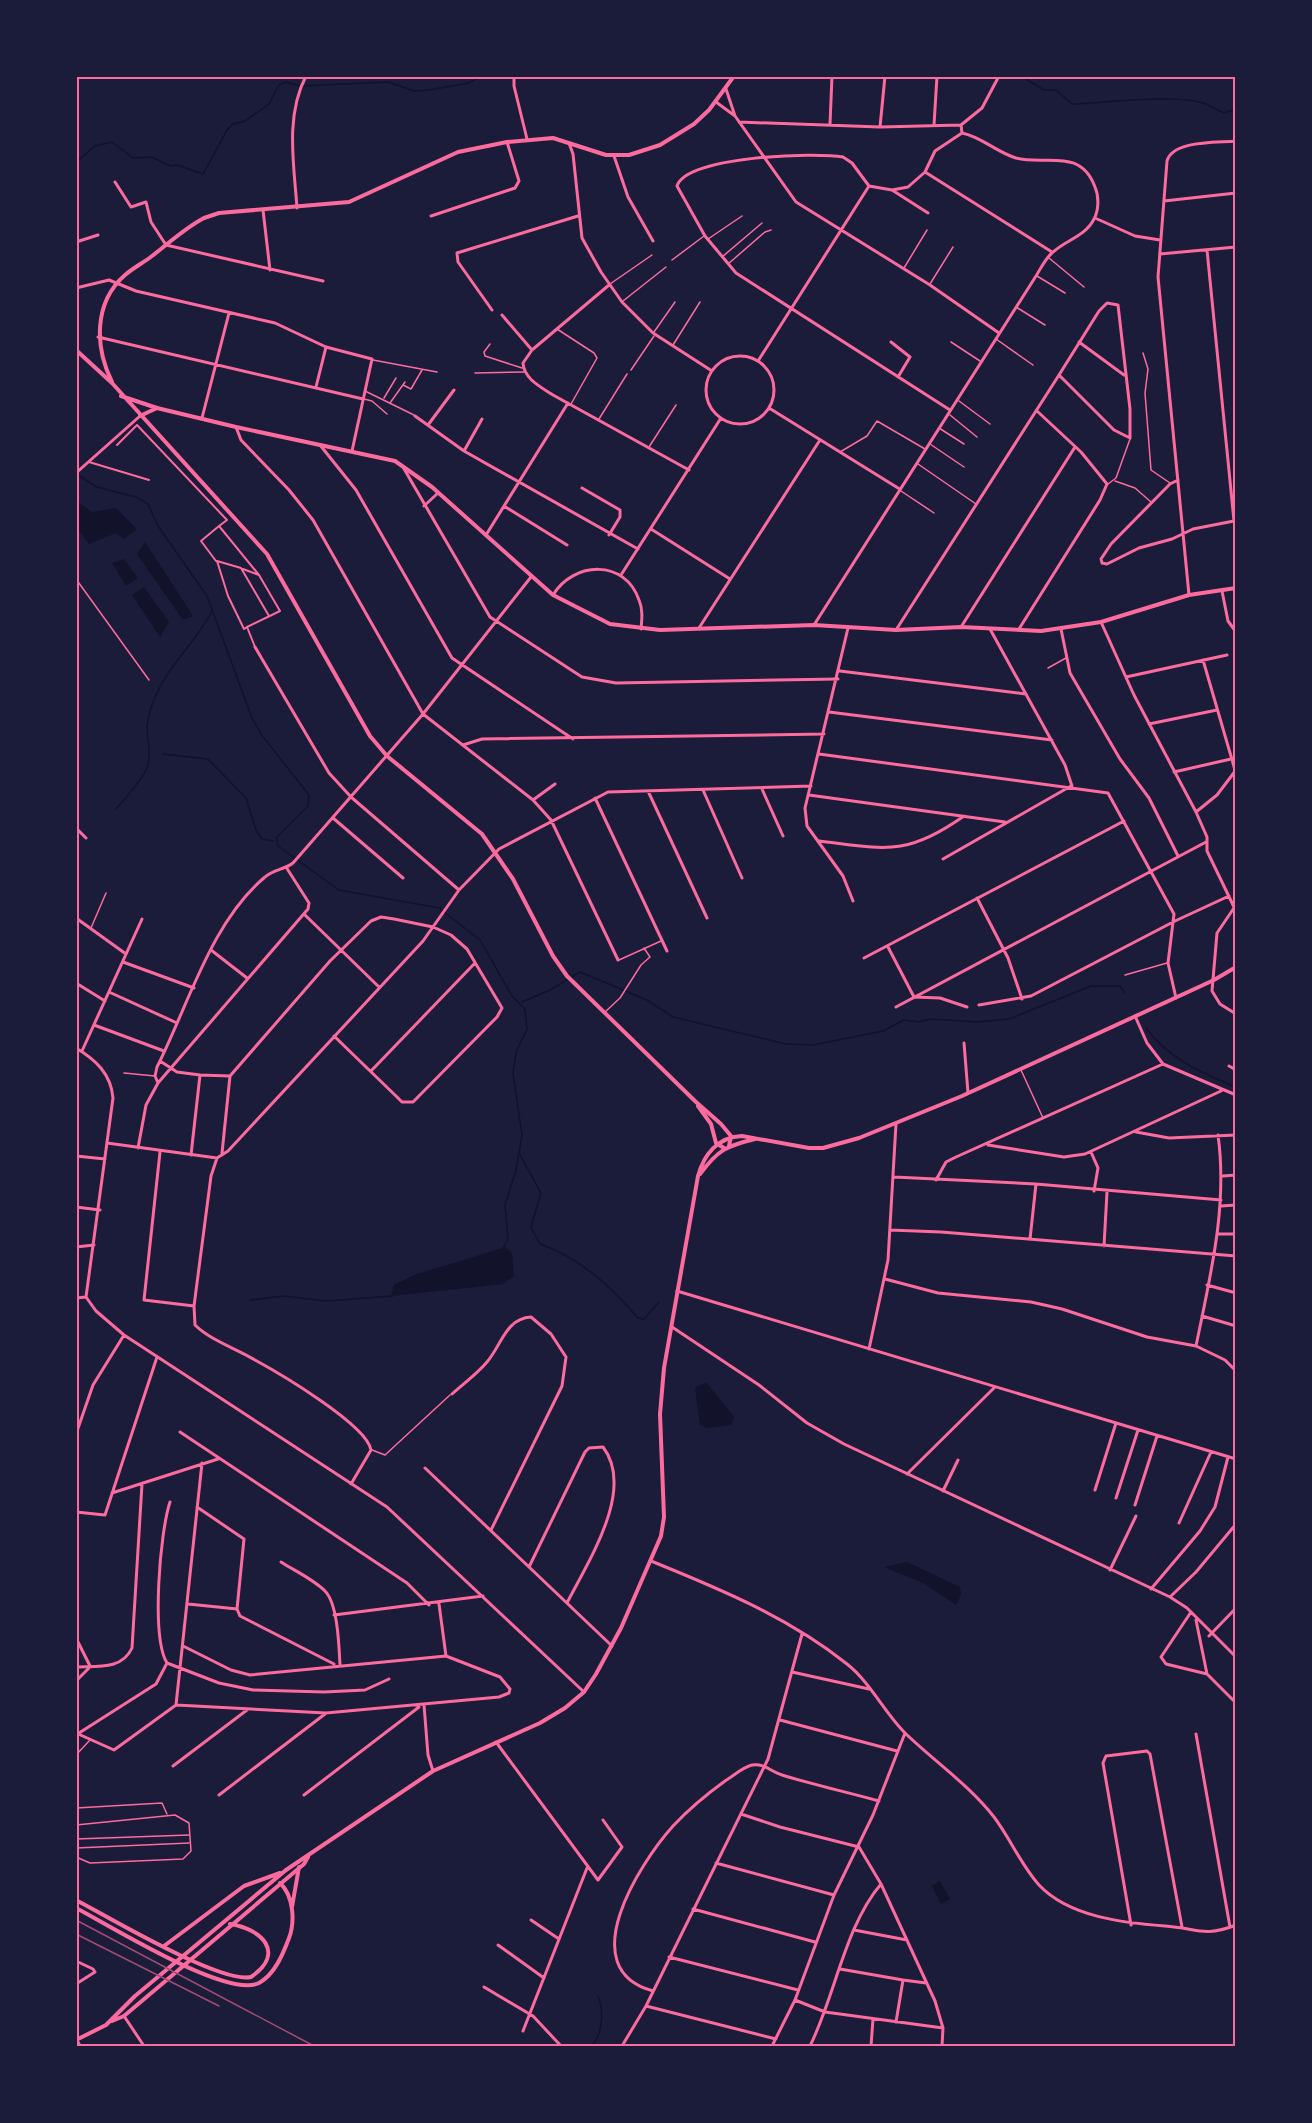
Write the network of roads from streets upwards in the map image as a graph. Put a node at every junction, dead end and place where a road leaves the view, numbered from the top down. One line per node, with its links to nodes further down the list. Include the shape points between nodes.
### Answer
1 (306, 76): 31 (street, via 293,129)
2 (514, 76): 17 (street)
3 (734, 76): 8 (main road)
4 (832, 76): 12 (street)
5 (885, 76): 15 (street)
6 (937, 76): 13 (street)
7 (999, 76): 14 (street, via 982,108)
8 (726, 88): 9 (main road); 10 (street)
9 (716, 102): 10 (street); 23 (main road, via 694,124 660,145)
10 (735, 116): 11 (street)
11 (739, 122): 12 (street); 24 (street)
12 (830, 124): 15 (street)
13 (934, 125): 14 (street); 15 (street)
14 (960, 125): 16 (street)
15 (880, 127)
16 (962, 133): 25 (street, via 934,151); 36 (street, via 1018,159 1059,160 1082,167 1097,192)
17 (527, 139): 19 (main road); 20 (main road, via 542,137)
18 (1236, 141): 30 (street, via 1174,150 1167,161)
19 (507, 142): 31 (main road, via 458,152 349,202); 34 (street, via 519,182 515,188)
20 (569, 142): 21 (main road); 22 (street)
21 (580, 147): 22 (street); 23 (main road)
22 (573, 154): 35 (street)
23 (614, 156): 40 (street, via 628,197)
24 (765, 156): 27 (street, via 843,157); 37 (street, via 789,194); 52 (street, via 721,164 686,176 679,181 679,192 706,238 727,264)
25 (925, 172): 28 (street, via 908,186); 45 (street)
26 (115, 182): 42 (street, via 131,207 146,202 151,222)
27 (869, 186): 28 (street); 37 (street)
28 (892, 190): 33 (street)
29 (1236, 193): 30 (street)
30 (1164, 201): 39 (street)
31 (297, 207): 32 (main road)
32 (263, 210): 42 (main road, via 204,218); 47 (street)
33 (928, 213)
34 (431, 216)
35 (578, 216): 50 (street, via 586,248); 53 (street, via 457,253 458,262)
36 (1095, 218): 39 (street, via 1135,236); 45 (street, via 1085,231)
37 (841, 230): 52 (street); 56 (street)
38 (98, 235): 41 (street)
39 (1161, 240): 46 (street)
40 (653, 241)
41 (76, 242)
42 (165, 245): 47 (street); 49 (main road)
43 (1236, 247): 44 (street)
44 (1207, 250): 46 (street); 104 (street)
45 (1052, 252): 56 (street)
46 (1159, 254): 97 (street, via 1158,289)
47 (270, 270): 48 (street)
48 (323, 281)
49 (117, 283): 51 (street, via 104,280); 54 (street); 57 (main road, via 100,319)
50 (609, 285): 62 (street); 65 (street, via 654,333)
51 (76, 288)
52 (790, 308): 63 (street); 68 (street)
53 (492, 310)
54 (229, 313): 60 (street, via 275,323); 64 (street)
55 (502, 315): 62 (street)
56 (999, 333): 78 (street)
57 (98, 336): 64 (street); 69 (main road)
58 (891, 342): 68 (street, via 910,357)
59 (1079, 342): 66 (street); 67 (street); 67 (street, via 1104,306 1118,305)
60 (326, 347): 70 (street); 73 (street, via 372,359)
61 (76, 350): 69 (main road)
62 (532, 350): 74 (street, via 525,358 524,370 538,386)
63 (758, 361): 65 (street, via 748,356 730,357); 76 (street, via 774,385)
64 (216, 364): 70 (street); 81 (street)
65 (712, 371): 82 (street, via 706,394)
66 (1059, 375): 67 (street, via 1114,430 1130,438); 77 (street)
67 (1125, 375)
68 (898, 377): 78 (street)
69 (112, 383): 72 (main road)
70 (316, 387): 73 (street)
71 (454, 390): 84 (street)
72 (121, 396): 75 (main road); 79 (main road)
73 (363, 399): 90 (street)
74 (570, 404): 94 (street); 98 (street)
75 (157, 408): 79 (main road); 81 (main road)
76 (769, 408): 82 (street, via 749,423 735,424); 86 (street)
77 (1037, 411): 89 (street); 133 (street)
78 (948, 412): 100 (street)
79 (140, 416): 92 (street); 153 (main road, via 267,554 356,713)
80 (415, 416): 84 (street)
81 (202, 418): 85 (main road)
82 (721, 418): 94 (street)
83 (482, 419): 91 (street)
84 (428, 425): 91 (street)
85 (236, 428): 88 (main road); 146 (street, via 241,440 313,520)
86 (820, 440): 100 (street); 117 (street)
87 (117, 445): 105 (street, via 137,425 227,520)
88 (320, 445): 90 (main road); 139 (street, via 356,490 452,658)
89 (1075, 447): 127 (street); 134 (street, via 1107,485)
90 (352, 451): 93 (main road)
91 (464, 452): 98 (street)
92 (87, 463): 95 (street); 96 (street)
93 (402, 465): 101 (main road); 102 (street)
94 (689, 470): 106 (street)
95 (76, 473)
96 (149, 480)
97 (1178, 480): 107 (street); 107 (street, via 1151,502 1107,549 1100,562 1107,564)
98 (519, 483): 103 (street); 109 (street)
99 (582, 488): 109 (street, via 620,510)
100 (898, 488): 125 (street)
101 (438, 493): 102 (street); 108 (main road)
102 (424, 506): 123 (street, via 481,605)
103 (504, 506): 108 (street); 110 (street)
104 (1235, 521): 107 (street)
105 (219, 526): 112 (street, via 201,541); 114 (street)
106 (651, 529): 111 (street); 117 (street)
107 (1184, 533): 121 (street)
108 (486, 535): 116 (main road)
109 (609, 535): 111 (street)
110 (567, 545)
111 (638, 549): 115 (street)
112 (217, 561): 113 (street); 126 (street, via 228,596 244,629)
113 (241, 568): 114 (street); 122 (street)
114 (259, 575): 122 (street, via 280,611)
115 (621, 575): 120 (street, via 603,569 586,570 570,576); 130 (street, via 640,601)
116 (531, 576): 120 (main road); 123 (street)
117 (730, 579): 128 (street)
118 (1236, 588): 119 (main road)
119 (1222, 591): 121 (main road); 135 (street, via 1228,621)
120 (553, 595): 130 (main road, via 610,624)
121 (1189, 596): 124 (main road)
122 (269, 616): 126 (street)
123 (495, 622): 139 (street); 142 (street, via 595,682)
124 (1101, 622): 132 (main road); 141 (street)
125 (814, 625): 128 (main road); 129 (main road)
126 (247, 627): 136 (street)
127 (961, 627): 131 (main road); 133 (main road)
128 (699, 628): 130 (main road)
129 (848, 628): 133 (main road); 140 (street)
130 (641, 629)
131 (990, 629): 134 (main road); 143 (street)
132 (1061, 629): 134 (main road); 179 (street, via 1070,673 1120,759 1149,798)
133 (896, 630)
134 (1018, 631)
135 (1236, 632)
136 (255, 647): 164 (street, via 319,757)
137 (1227, 655): 138 (street)
138 (1203, 660): 141 (street); 144 (street)
139 (461, 665): 146 (street); 149 (street)
140 (840, 671): 142 (street); 143 (street)
141 (1126, 677): 147 (street)
142 (838, 679): 145 (street)
143 (1026, 694): 150 (street)
144 (1217, 710): 147 (street); 154 (street)
145 (829, 712): 148 (street); 150 (street)
146 (423, 714): 151 (street); 153 (street)
147 (1149, 724): 156 (street)
148 (824, 734): 149 (street); 152 (street)
149 (573, 739): 151 (street, via 482,739)
150 (1052, 740): 159 (street)
151 (463, 745): 166 (street)
152 (819, 754): 158 (street); 159 (street)
153 (387, 756): 164 (street); 178 (main road, via 462,815)
154 (1231, 759): 155 (street); 156 (street)
155 (1235, 770): 167 (street, via 1217,795)
156 (1174, 772): 167 (street)
157 (555, 784): 166 (street)
158 (811, 786): 160 (street); 163 (street)
159 (1072, 786): 171 (street, via 1108,793); 172 (street)
160 (762, 789): 161 (street); 174 (street)
161 (703, 790): 162 (street); 184 (street)
162 (648, 791): 165 (street, via 608,792); 192 (street)
163 (809, 795): 168 (street); 176 (street, via 805,818)
164 (351, 797): 169 (street); 185 (street)
165 (595, 798): 170 (street); 200 (street)
166 (533, 800): 170 (street)
167 (1196, 812): 177 (street)
168 (964, 816): 172 (street); 176 (street, via 933,836 902,848)
169 (333, 818): 181 (street); 183 (street)
170 (551, 820): 178 (street); 203 (street)
171 (1124, 821): 182 (street); 187 (street)
172 (1005, 822): 180 (street)
173 (76, 828): 175 (street)
174 (783, 836)
175 (86, 838)
176 (819, 841): 188 (street, via 843,876)
177 (1206, 842): 179 (street); 186 (street)
178 (496, 852): 185 (street); 241 (main road, via 567,976)
179 (1178, 856): 182 (street)
180 (942, 859)
181 (286, 867): 190 (street, via 309,903); 198 (street, via 263,878 236,907)
182 (1151, 870): 194 (street); 197 (street)
183 (403, 878)
184 (742, 878)
185 (459, 890): 195 (street)
186 (1229, 897): 189 (street); 194 (street)
187 (977, 898): 196 (street); 197 (street)
188 (854, 901)
189 (1235, 906): 208 (street, via 1217,933)
190 (305, 915): 199 (street); 207 (street)
191 (76, 918): 201 (street)
192 (707, 918)
193 (142, 919): 201 (street)
194 (1175, 921): 214 (street, via 1168,963); 215 (street)
195 (433, 927): 199 (street, via 381,917 371,921); 205 (street, via 459,941); 210 (street)
196 (888, 947): 202 (street); 213 (street)
197 (1003, 949): 213 (street); 215 (street)
198 (211, 950): 207 (street); 211 (street)
199 (341, 950): 210 (street); 236 (street)
200 (667, 951)
201 (126, 954): 204 (street)
202 (864, 958)
203 (618, 960)
204 (123, 962): 211 (street); 212 (street)
205 (475, 963): 234 (street); 234 (street, via 501,1003 501,1012 413,1102 402,1102)
206 (1236, 967): 208 (main road)
207 (247, 978): 232 (street)
208 (1214, 980): 214 (main road); 220 (street, via 1214,998)
209 (76, 983): 216 (street)
210 (379, 987): 224 (street)
211 (194, 988): 222 (street)
212 (109, 992): 216 (street); 222 (street)
213 (914, 997): 218 (street); 219 (street, via 940,998)
214 (1176, 998): 221 (main road)
215 (1022, 999): 217 (street)
216 (105, 1001): 223 (street)
217 (979, 1005)
218 (896, 1007)
219 (967, 1007)
220 (1236, 1014)
221 (1135, 1016): 230 (street); 239 (main road)
222 (177, 1023): 228 (street)
223 (94, 1025): 227 (street); 228 (street)
224 (334, 1036): 234 (street); 258 (street)
225 (964, 1043): 239 (street)
226 (76, 1048): 227 (street)
227 (82, 1051): 249 (street, via 107,1073 112,1084)
228 (164, 1052): 229 (street)
229 (160, 1061): 232 (street); 237 (street, via 155,1076)
230 (1162, 1064): 238 (street); 251 (street)
231 (1229, 1066): 233 (street)
232 (171, 1068): 235 (street); 237 (street)
233 (1236, 1070)
234 (371, 1071)
235 (200, 1075): 236 (street); 259 (street)
236 (231, 1076): 258 (street)
237 (158, 1083): 253 (street, via 146,1105)
238 (1221, 1090): 240 (street); 243 (street)
239 (968, 1094): 242 (main road)
240 (1236, 1095)
241 (696, 1102): 244 (main road); 247 (main road)
242 (896, 1124): 248 (main road, via 823,1148); 266 (street)
243 (1136, 1132): 245 (street, via 1169,1138); 257 (street)
244 (714, 1134): 250 (main road); 255 (main road)
245 (1218, 1135): 246 (street); 265 (street)
246 (1236, 1135)
247 (731, 1136): 248 (main road); 250 (main road); 252 (main road)
248 (758, 1139): 252 (main road)
249 (107, 1143): 253 (street); 262 (street)
250 (716, 1143): 254 (main road); 255 (main road)
251 (986, 1144): 257 (street, via 1064,1156); 267 (street, via 946,1162)
252 (729, 1146): 254 (main road)
253 (138, 1148): 256 (street)
254 (724, 1148): 264 (main road)
255 (711, 1149): 264 (main road)
256 (160, 1152): 259 (street); 291 (street, via 144,1300)
257 (1091, 1152): 269 (street, via 1098,1168)
258 (222, 1153): 261 (street)
259 (191, 1155): 261 (street)
260 (76, 1156): 262 (street)
261 (217, 1158): 291 (street, via 211,1176)
262 (105, 1159): 275 (street)
263 (1236, 1175): 265 (street)
264 (698, 1176): 287 (main road)
265 (1223, 1176): 271 (street)
266 (894, 1177): 267 (street); 276 (street)
267 (936, 1180): 268 (street)
268 (1036, 1184): 269 (street); 279 (street)
269 (1094, 1191): 270 (street)
270 (1107, 1192): 271 (street); 281 (street)
271 (1221, 1200): 273 (street)
272 (1236, 1205): 273 (street)
273 (1221, 1206): 277 (street)
274 (76, 1207): 275 (street)
275 (100, 1210): 280 (street)
276 (890, 1230): 279 (street); 285 (street)
277 (1216, 1234): 278 (street); 283 (street)
278 (1236, 1234)
279 (1030, 1239): 281 (street)
280 (94, 1245): 282 (street); 290 (street)
281 (1104, 1246): 283 (street)
282 (76, 1247)
283 (1213, 1252): 284 (street); 286 (street)
284 (1236, 1256)
285 (885, 1279): 296 (street, via 938,1293 1044,1304 1147,1337); 297 (street)
286 (1207, 1285): 288 (street); 292 (street)
287 (676, 1291): 293 (main road); 297 (street)
288 (1236, 1293)
289 (76, 1298): 290 (street)
290 (86, 1298): 295 (street)
291 (195, 1306): 316 (street, via 194,1321 199,1329 258,1361 362,1433 371,1450)
292 (1202, 1316): 294 (street); 296 (street)
293 (670, 1326): 314 (street, via 759,1385 807,1423); 329 (main road, via 660,1414 664,1517)
294 (1236, 1326)
295 (124, 1335): 298 (street); 305 (street, via 93,1385)
296 (1196, 1346): 299 (street, via 1225,1360)
297 (869, 1349): 300 (street)
298 (157, 1358): 316 (street); 319 (street)
299 (1236, 1371)
300 (995, 1387): 302 (street); 314 (street)
301 (452, 1394): 328 (street, via 488,1362 514,1322 531,1317 560,1345 566,1357 562,1386)
302 (1116, 1423): 303 (street); 317 (street)
303 (1138, 1430): 306 (street); 320 (street)
304 (180, 1432): 309 (street)
305 (76, 1434)
306 (1157, 1436): 307 (street); 322 (street)
307 (1211, 1452): 308 (street); 326 (street)
308 (1228, 1457): 310 (street); 333 (street, via 1215,1508)
309 (218, 1459): 312 (street); 339 (street, via 406,1583)
310 (1236, 1459)
311 (958, 1460): 318 (street)
312 (202, 1463): 315 (street); 323 (street)
313 (425, 1468): 328 (street)
314 (907, 1474): 318 (street)
315 (142, 1484): 319 (street); 354 (street, via 132,1648 117,1663)
316 (351, 1484): 334 (street, via 387,1507)
317 (1095, 1490)
318 (943, 1491): 332 (street)
319 (112, 1493): 324 (street, via 105,1515)
320 (1116, 1498)
321 (170, 1502): 352 (street, via 163,1527 160,1570 159,1645)
322 (1135, 1506)
323 (197, 1507): 337 (street); 341 (street, via 244,1539)
324 (76, 1512)
325 (1136, 1516): 332 (street)
326 (1179, 1523)
327 (1236, 1524): 335 (street)
328 (491, 1530): 331 (street)
329 (651, 1561): 345 (street, via 732,1593); 349 (main road)
330 (280, 1562): 343 (street, via 326,1592)
331 (529, 1567): 336 (street); 336 (street, via 585,1452 596,1446 603,1448 614,1482 610,1514)
332 (1110, 1570): 333 (street)
333 (1150, 1589): 335 (street)
334 (483, 1596): 338 (street); 362 (street)
335 (1170, 1597): 342 (street)
336 (567, 1603): 349 (street)
337 (187, 1604): 341 (street); 348 (street)
338 (439, 1604): 339 (street); 350 (street)
339 (429, 1605): 343 (street)
340 (1236, 1608): 346 (street)
341 (237, 1609): 353 (street, via 244,1619)
342 (1191, 1612): 344 (street); 358 (street, via 1161,1658 1166,1664)
343 (334, 1615): 353 (street)
344 (1196, 1618): 346 (street); 358 (street)
345 (802, 1634): 357 (street); 361 (street, via 848,1665)
346 (1210, 1634): 351 (street)
347 (76, 1638): 354 (street)
348 (183, 1646): 353 (street, via 250,1675); 356 (street)
349 (612, 1646): 362 (main road)
350 (446, 1656): 353 (street); 365 (street, via 500,1677 510,1686 509,1693)
351 (1236, 1657)
352 (167, 1663): 356 (street); 369 (street, via 156,1684)
353 (338, 1665)
354 (90, 1666): 355 (street); 360 (street)
355 (76, 1667)
356 (180, 1667): 359 (street, via 219,1683 253,1690 366,1689); 364 (street)
357 (792, 1672): 361 (street); 368 (street)
358 (1207, 1674): 363 (street)
359 (389, 1679)
360 (76, 1681)
361 (869, 1689): 370 (street)
362 (584, 1692): 372 (main road, via 540,1723)
363 (1236, 1703)
364 (176, 1705): 366 (street); 369 (street, via 114,1750)
365 (422, 1706): 367 (street); 376 (street); 378 (street)
366 (248, 1709): 367 (street); 374 (street)
367 (326, 1713): 377 (street)
368 (780, 1720): 373 (street); 375 (street)
369 (77, 1733)
370 (905, 1733): 373 (street); 396 (street, via 986,1807 1048,1893 1102,1917)
371 (1196, 1734): 400 (street)
372 (496, 1742): 376 (main road); 386 (street)
373 (897, 1751): 379 (street)
374 (174, 1766)
375 (765, 1766): 379 (street, via 779,1774); 380 (street); 416 (street, via 747,1766 712,1790 673,1826 642,1869 626,1900 615,1931 619,1971 637,1987)
376 (433, 1771): 383 (main road)
377 (219, 1795)
378 (304, 1795)
379 (879, 1801): 382 (street)
380 (741, 1814): 382 (street); 384 (street)
381 (603, 1820): 386 (street, via 622,1850 600,1880)
382 (859, 1847): 389 (street); 390 (street)
383 (308, 1856): 385 (main road); 387 (main road)
384 (716, 1863): 390 (street); 394 (street)
385 (300, 1867): 388 (main road); 393 (main road)
386 (588, 1867): 402 (street)
387 (273, 1877): 388 (main road); 406 (main road, via 244,1886); 419 (main road)
388 (280, 1883): 393 (main road); 397 (main road)
389 (881, 1884): 401 (street); 403 (street)
390 (834, 1895): 404 (street)
391 (76, 1900): 406 (main road)
392 (76, 1908): 393 (main road, via 211,1977 245,1986 258,1983 282,1955 294,1926)
393 (292, 1908)
394 (693, 1909): 404 (street); 407 (street)
395 (531, 1920): 402 (street)
396 (1131, 1924): 399 (street); 399 (street, via 1103,1760 1106,1756 1150,1753)
397 (228, 1925): 406 (main road, via 252,1929 265,1941 266,1963 251,1977 237,1978); 422 (main road)
398 (1236, 1925): 400 (street)
399 (1182, 1927): 400 (street, via 1206,1934)
400 (1230, 1928)
401 (854, 1930): 403 (street); 409 (street)
402 (559, 1940): 410 (street)
403 (907, 1940): 412 (street)
404 (815, 1942): 415 (street)
405 (498, 1945): 410 (street)
406 (164, 1946)
407 (669, 1957): 415 (street); 416 (street)
408 (76, 1961): 413 (street, via 95,1971)
409 (840, 1969): 411 (street); 420 (street)
410 (544, 1978): 421 (street)
411 (903, 1980): 412 (street); 424 (street)
412 (926, 1983): 426 (street)
413 (76, 1984)
414 (484, 1987): 421 (street)
415 (798, 1990): 417 (street)
416 (653, 1991): 418 (street)
417 (795, 2000): 420 (street); 428 (street)
418 (646, 2006): 428 (street); 433 (street)
419 (120, 2011): 422 (main road); 425 (main road)
420 (825, 2012): 423 (street); 435 (street)
421 (530, 2014): 427 (street); 432 (street)
422 (124, 2016): 425 (main road); 431 (street)
423 (873, 2019): 424 (street); 436 (street)
424 (896, 2022): 426 (street)
425 (106, 2025): 429 (main road)
426 (943, 2028): 437 (street)
427 (523, 2031)
428 (776, 2039): 434 (street)
429 (77, 2040): 430 (street)
430 (80, 2046)
431 (144, 2046)
432 (561, 2046)
433 (622, 2046)
434 (772, 2046)
435 (812, 2046)
436 (871, 2046)
437 (942, 2046)

